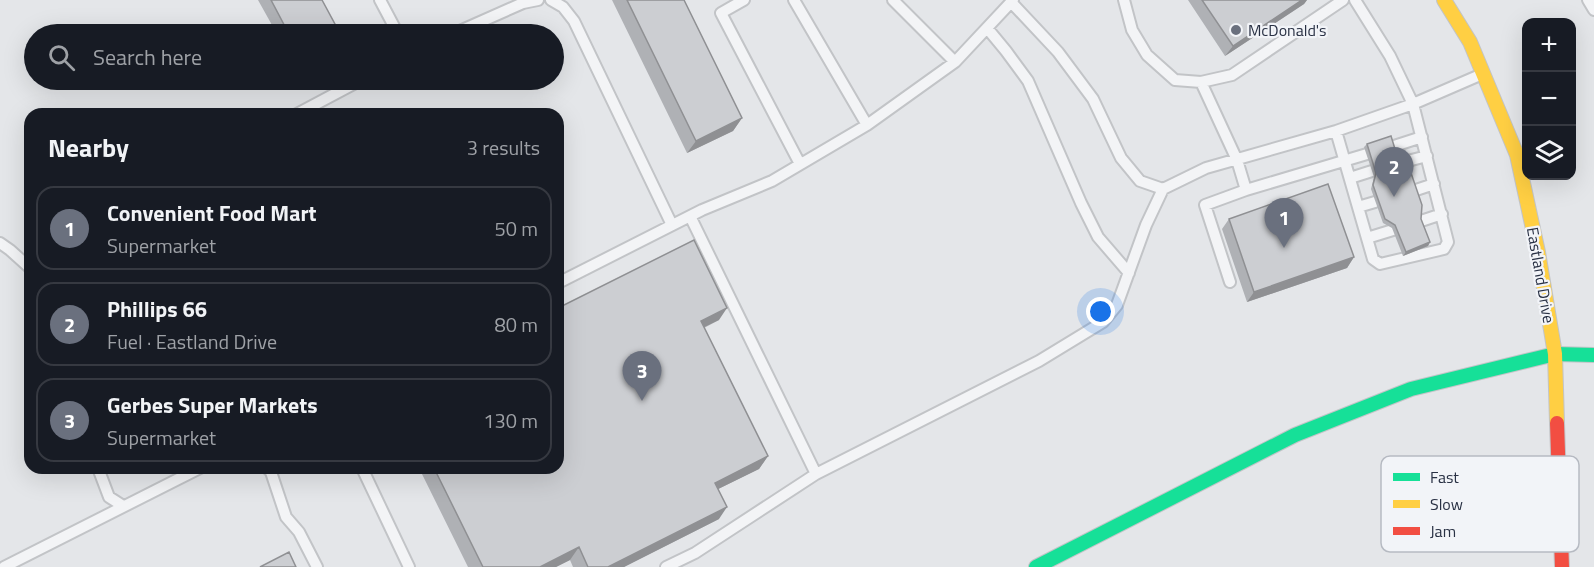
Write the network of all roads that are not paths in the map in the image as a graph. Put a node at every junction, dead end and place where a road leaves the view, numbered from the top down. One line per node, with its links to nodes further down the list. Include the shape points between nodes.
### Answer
1 (380, 0): 14 (lane)
2 (538, 0): 15 (lane)
3 (551, 0): 44 (lane, via 574,21)
4 (744, 0): 31 (lane, via 721,13)
5 (794, 0): 23 (lane)
6 (893, 0): 17 (lane)
7 (1124, 0): 19 (lane, via 1132,30 1147,55 1175,80)
8 (1343, 0): 19 (lane, via 1232,75)
9 (1355, 0): 21 (lane, via 1390,56)
10 (1444, 0): 18 (main road, Eastland Drive, via 1470,42)
11 (1588, 0): 13 (lane)
12 (1012, 1): 16 (lane); 36 (lane, via 1058,51 1093,99 1121,158 1140,181)
13 (1594, 10)
14 (393, 24)
15 (476, 24)
16 (987, 28): 17 (lane); 49 (lane, via 1028,81 1098,237)
17 (955, 62): 23 (lane)
18 (1483, 74): 21 (lane); 52 (main road, Eastland Drive, via 1517,155)
19 (1201, 82): 29 (lane)
20 (342, 90): 22 (lane)
21 (1413, 104): 24 (lane); 25 (lane)
22 (308, 108)
23 (867, 125): 31 (lane)
24 (1336, 131): 29 (lane); 30 (lane)
25 (1422, 137): 26 (lane); 28 (lane)
26 (1390, 147)
27 (1367, 154): 30 (lane)
28 (1426, 156): 32 (lane); 35 (lane)
29 (1237, 160): 36 (lane, via 1206,168); 37 (lane)
30 (1345, 161): 34 (lane); 37 (lane)
31 (800, 164): 42 (lane, via 772,181)
32 (1396, 164)
33 (1372, 171): 34 (lane)
34 (1350, 178): 40 (lane)
35 (1434, 184): 38 (lane); 41 (lane)
36 (1163, 189): 49 (lane)
37 (1246, 190): 51 (lane, via 1205,205)
38 (1413, 191)
39 (1375, 202): 40 (lane)
40 (1358, 207): 46 (lane)
41 (1442, 214): 43 (lane); 46 (lane, via 1448,242 1444,249 1380,264 1373,259)
42 (690, 216): 44 (lane); 59 (lane)
43 (1418, 222)
44 (672, 225): 50 (lane)
45 (1393, 230): 46 (lane)
46 (1367, 238)
47 (0, 243): 48 (lane)
48 (24, 262)
49 (1129, 273): 59 (lane, via 1117,304 1103,322 1039,361)
50 (564, 280)
51 (1230, 282)
52 (1555, 354): 53 (main road); 54 (main road, Eastland Drive); 66 (main road, via 1411,389 1295,435)
53 (1594, 355)
54 (1558, 456)
55 (100, 474): 60 (lane, via 109,497)
56 (189, 474): 60 (lane)
57 (272, 474): 63 (lane, via 286,517 299,532)
58 (365, 474): 64 (lane)
59 (816, 474): 65 (lane, via 695,553)
60 (123, 506): 62 (lane)
61 (1562, 552): 67 (main road, Eastland Drive)
62 (3, 567)
63 (317, 567)
64 (409, 567)
65 (666, 567)
66 (1036, 567)
67 (1562, 567)

